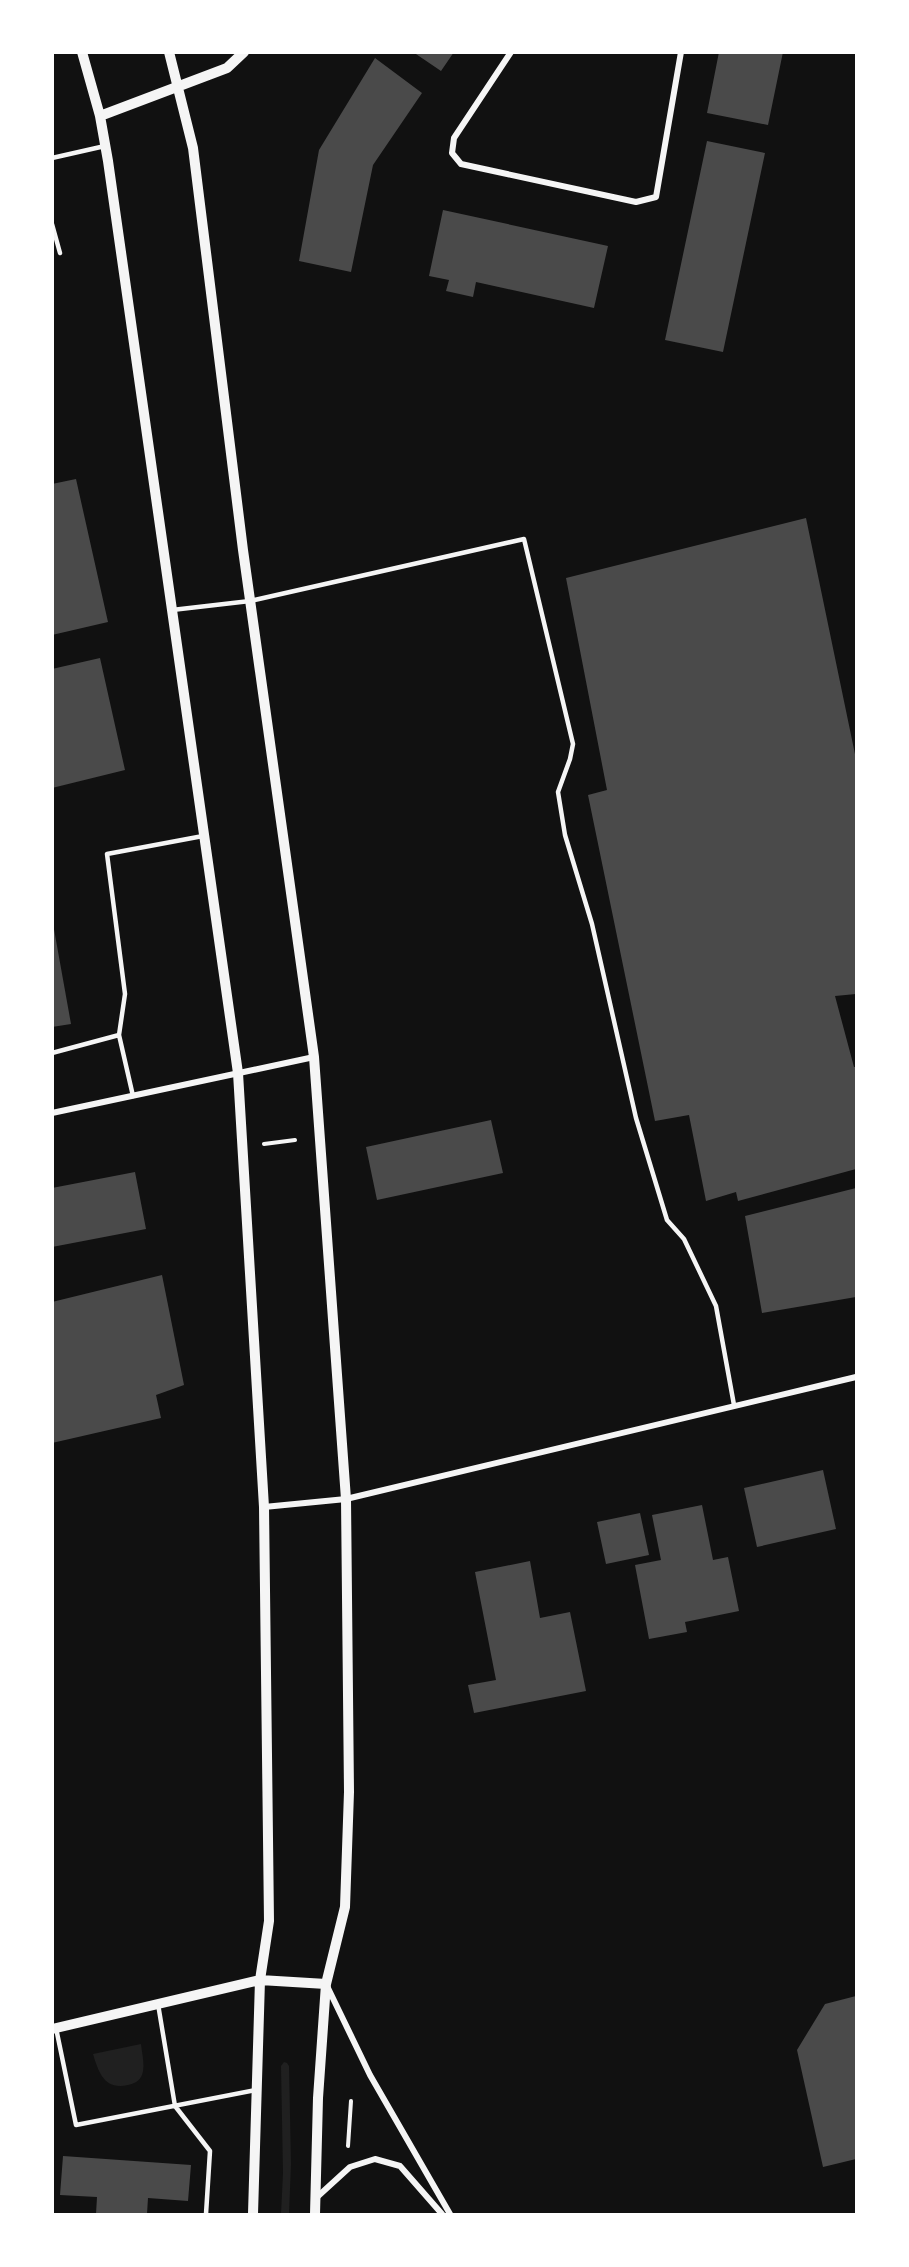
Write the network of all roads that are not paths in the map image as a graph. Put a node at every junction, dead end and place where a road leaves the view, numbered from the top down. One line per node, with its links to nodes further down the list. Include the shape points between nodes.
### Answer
1 (82, 52): 7 (street)
2 (169, 52): 6 (street)
3 (244, 52): 6 (street, via 227,68)
4 (511, 52): 5 (street, via 454,138 452,153 461,164 636,202 656,197)
5 (681, 52)
6 (178, 87): 7 (street); 12 (street, via 193,148)
7 (100, 116): 8 (street)
8 (105, 146): 9 (lane); 13 (street)
9 (52, 158)
10 (52, 224): 11 (lane)
11 (60, 253)
12 (250, 600): 13 (lane); 17 (street); 22 (lane, via 524,538 573,744 558,792 565,835 592,924 639,1130 667,1220 684,1239 716,1306)
13 (171, 610): 14 (street)
14 (202, 836): 15 (lane, via 107,854 125,994); 18 (street)
15 (119, 1035): 16 (lane); 19 (lane)
16 (52, 1053)
17 (314, 1057): 18 (street); 23 (street)
18 (238, 1072): 19 (street); 24 (street)
19 (133, 1096): 20 (street)
20 (52, 1113)
21 (856, 1377): 22 (street)
22 (734, 1405): 23 (street)
23 (346, 1499): 24 (street); 26 (street, via 349,1792 345,1907)
24 (264, 1507): 25 (street, via 269,1922)
25 (260, 1980): 26 (street); 27 (street); 29 (street)
26 (326, 1984): 31 (street); 36 (street, via 370,2075)
27 (158, 2004): 28 (street); 30 (lane)
28 (54, 2029): 30 (lane, via 76,2125)
29 (256, 2090): 30 (lane); 33 (street)
30 (175, 2106): 32 (lane, via 210,2151)
31 (316, 2199): 34 (street); 35 (street, via 350,2167 375,2159 400,2166)
32 (206, 2214)
33 (253, 2214)
34 (315, 2214)
35 (442, 2214)
36 (450, 2214)

